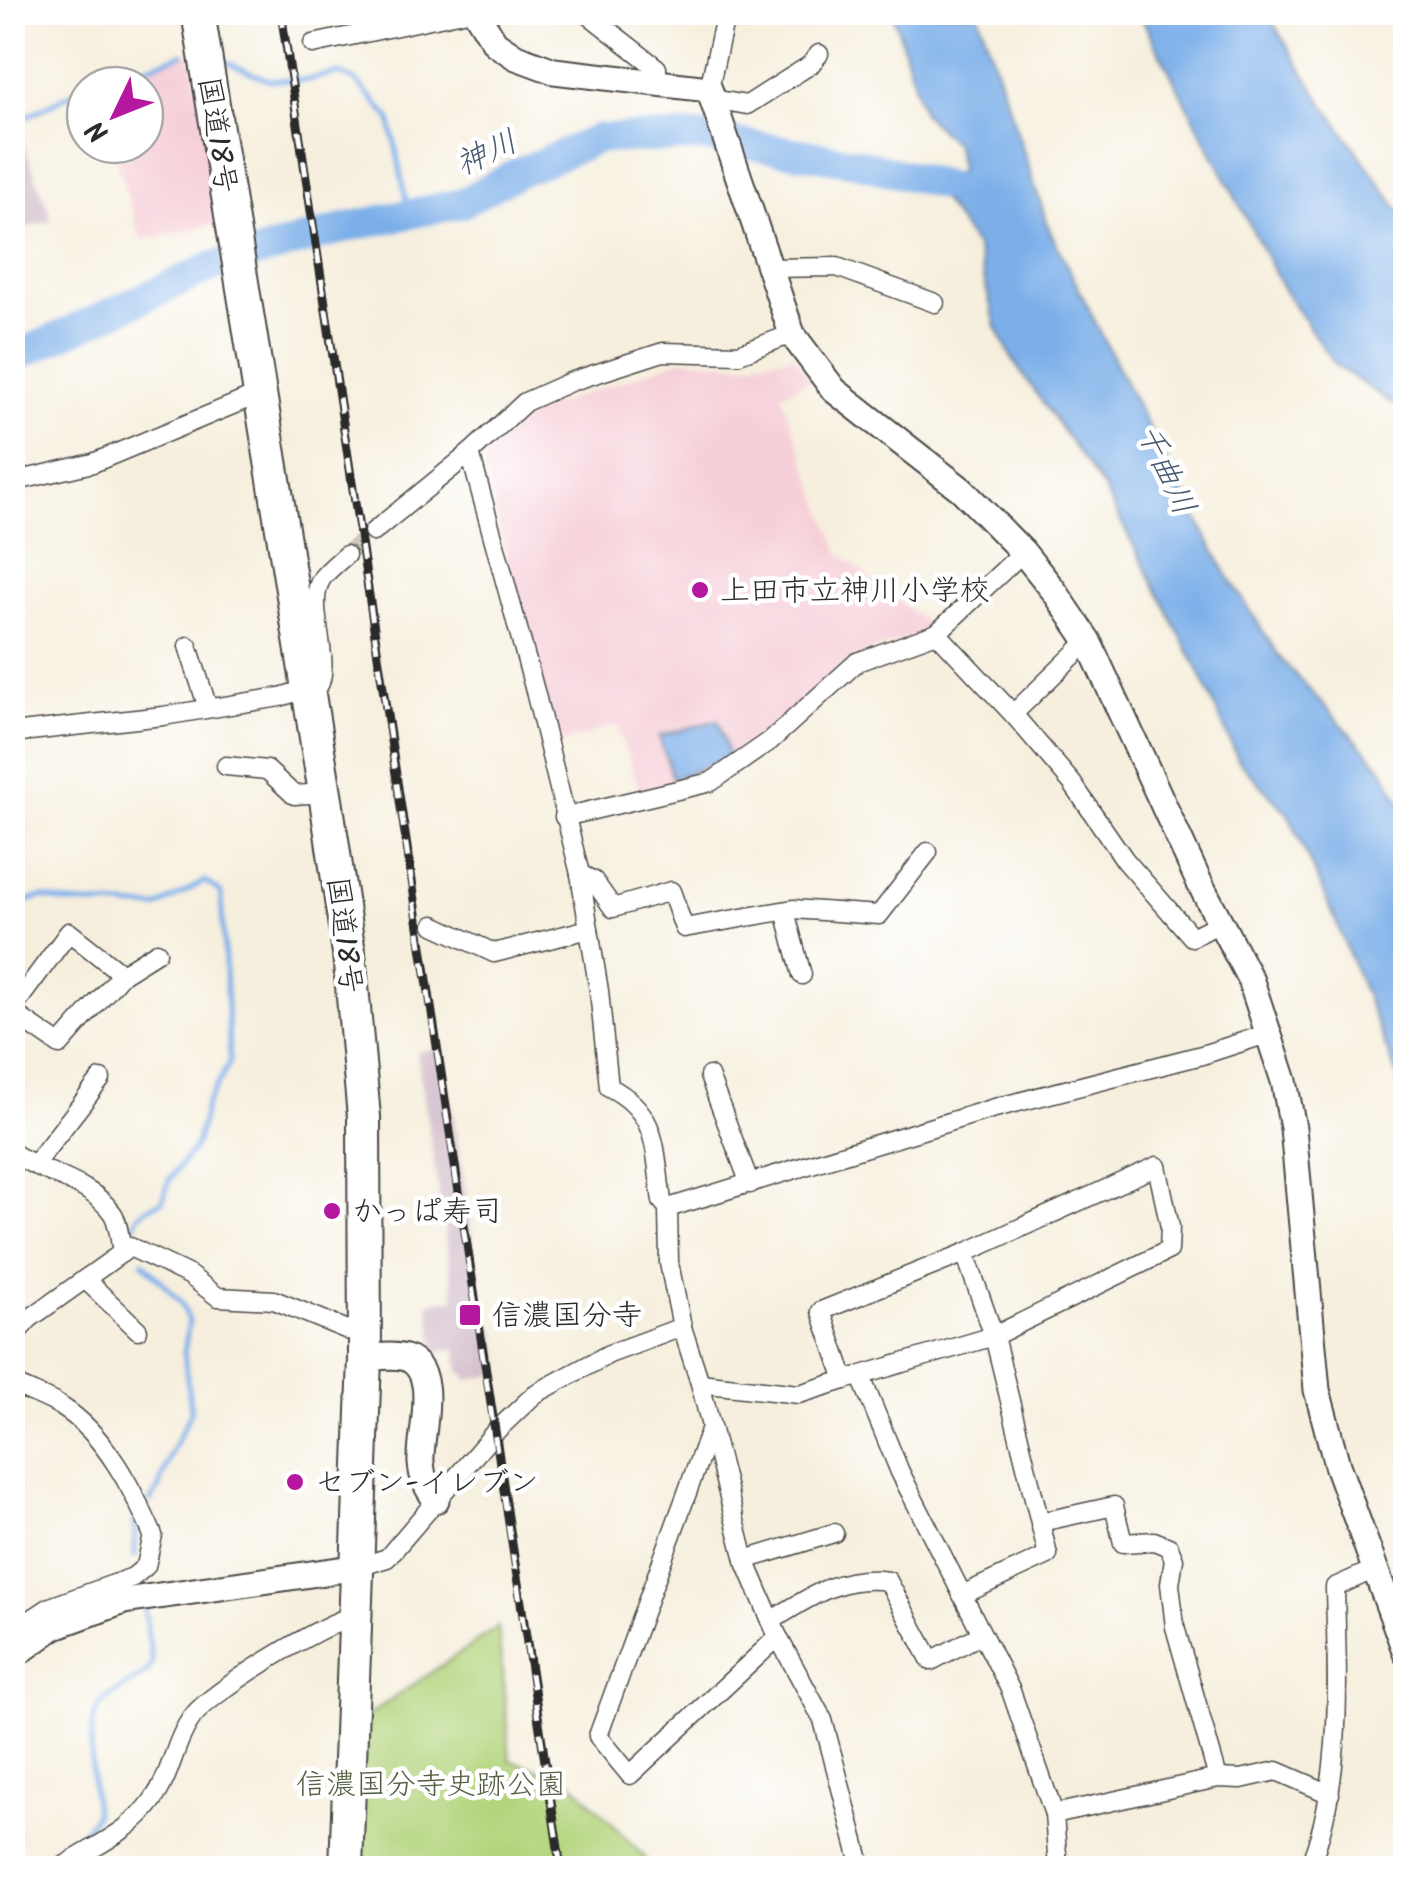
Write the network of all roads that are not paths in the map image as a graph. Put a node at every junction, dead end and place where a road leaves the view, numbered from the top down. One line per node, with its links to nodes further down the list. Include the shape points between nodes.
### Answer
1 (198, 12): 13 (highway, 国道18号)
2 (463, 12): 6 (street)
3 (476, 12): 8 (street, via 495,43 554,72)
4 (585, 12): 8 (street, via 657,68)
5 (726, 12): 9 (street)
6 (313, 44)
7 (819, 54): 9 (street, via 747,105)
8 (657, 81): 9 (street)
9 (711, 94): 10 (street)
10 (768, 267): 11 (street, via 837,267); 12 (street)
11 (935, 303)
12 (792, 334): 14 (street, via 738,354 663,352 570,382 526,402); 17 (street, via 834,390 962,490)
13 (258, 386): 15 (street, via 93,463); 22 (highway, 国道18号)
14 (470, 453): 16 (street); 28 (street)
15 (12, 482)
16 (373, 532)
17 (1023, 552): 19 (street); 20 (street)
18 (346, 555): 22 (street, via 318,592 325,669 320,684)
19 (936, 633): 24 (street); 28 (street, via 857,662 770,741 711,782)
20 (1088, 641): 24 (street); 32 (street)
21 (188, 646): 23 (street)
22 (309, 688): 23 (street); 27 (highway, 国道18号)
23 (208, 708): 25 (street)
24 (1013, 714): 32 (street, via 1192,937)
25 (12, 733)
26 (226, 766): 27 (street, via 267,770 294,795)
27 (325, 794): 53 (highway, 国道18号, via 364,1117)
28 (564, 817): 30 (street)
29 (928, 852): 31 (street, via 879,914)
30 (580, 874): 31 (street, via 594,881 613,908 672,891 684,928); 34 (street)
31 (784, 911): 37 (street)
32 (1222, 922): 39 (street)
33 (434, 925): 34 (street, via 494,953)
34 (589, 929): 45 (street, via 609,1087 632,1098 650,1124)
35 (157, 952): 36 (street)
36 (122, 974): 38 (street, via 60,1045); 38 (street, via 69,932)
37 (802, 975)
38 (12, 1011)
39 (1270, 1033): 44 (street); 63 (street, via 1293,1128 1317,1390)
40 (709, 1076): 44 (street)
41 (102, 1078): 43 (street)
42 (12, 1152): 43 (street)
43 (35, 1164): 46 (street, via 83,1188 112,1214)
44 (750, 1184): 45 (street)
45 (668, 1208): 49 (street)
46 (122, 1253): 48 (street); 53 (street, via 130,1247 160,1260 218,1296 274,1300)
47 (965, 1253): 51 (street); 51 (street, via 1157,1166 1169,1250); 54 (street, via 822,1311)
48 (85, 1279): 50 (street); 52 (street)
49 (682, 1327): 56 (street); 58 (street, via 584,1366 535,1394)
50 (138, 1330)
51 (994, 1336): 54 (street); 59 (street)
52 (12, 1338)
53 (365, 1347): 58 (street, via 407,1358 425,1380 421,1467); 62 (highway, 国道18号)
54 (853, 1379): 56 (street, via 800,1394); 64 (street)
55 (12, 1383): 67 (street, via 63,1407 92,1434 154,1534 146,1566 133,1577 50,1607)
56 (700, 1383): 57 (street)
57 (710, 1430): 61 (street); 66 (street, via 598,1736 630,1775)
58 (436, 1500): 62 (street, via 387,1558)
59 (1042, 1522): 64 (street, via 1048,1554); 71 (street, via 1114,1506 1123,1542 1169,1547 1175,1627)
60 (834, 1533): 61 (street)
61 (745, 1560): 66 (street)
62 (359, 1567): 65 (highway, 国道18号); 70 (street, via 124,1601 55,1626)
63 (1375, 1569): 69 (street); 72 (street, via 1335,1587 1338,1739)
64 (962, 1595): 68 (street)
65 (356, 1615): 74 (street, via 315,1630 205,1705 182,1734 153,1800 114,1838); 75 (highway, 国道18号)
66 (774, 1629): 68 (street, via 828,1586 866,1578 888,1582 932,1662); 76 (street, via 823,1720)
67 (12, 1632)
68 (982, 1634): 73 (street, via 1011,1691)
69 (1406, 1653)
70 (12, 1656)
71 (1218, 1778): 72 (street, via 1277,1771); 73 (street)
72 (1330, 1794): 78 (street)
73 (1054, 1814): 77 (street)
74 (61, 1868)
75 (346, 1868)
76 (862, 1868)
77 (1058, 1868)
78 (1308, 1868)

